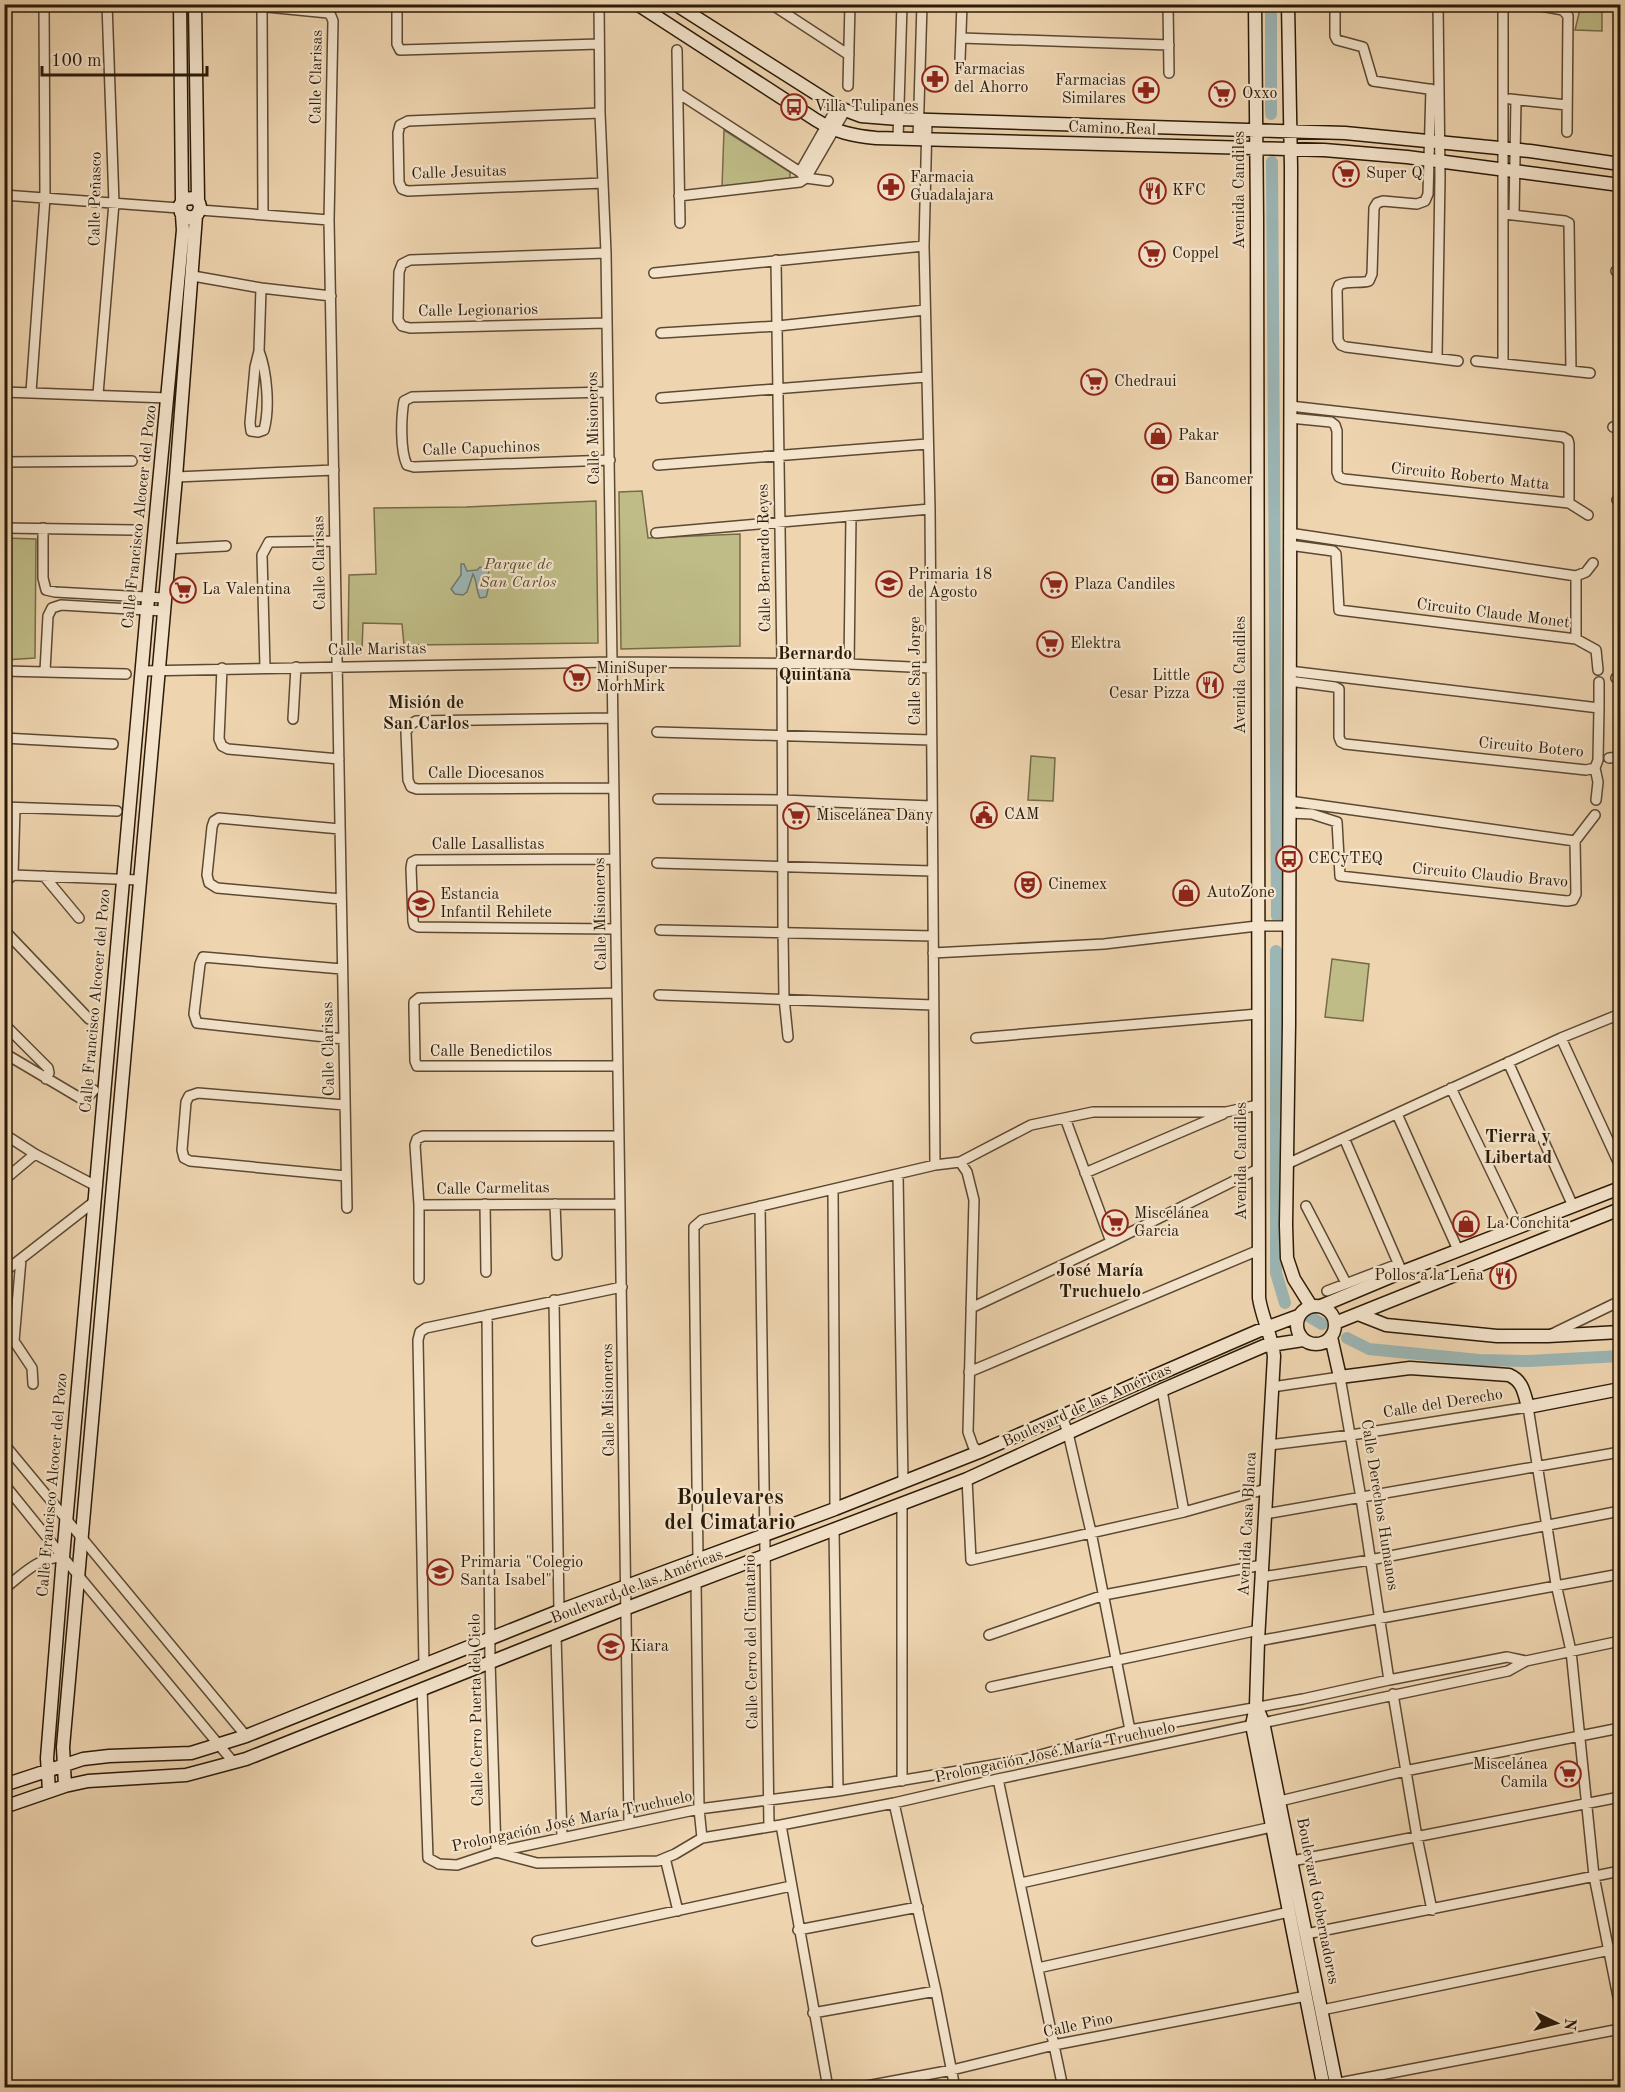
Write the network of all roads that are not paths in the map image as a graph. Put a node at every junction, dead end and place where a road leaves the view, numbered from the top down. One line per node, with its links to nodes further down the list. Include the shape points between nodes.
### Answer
1 (44, 4): 59 (street)
2 (107, 4): 60 (street, Calle Peñasco)
3 (180, 4): 61 (main road, Calle Francisco Alcocer del Pozo)
4 (195, 4): 62 (main road, Calle Francisco Alcocer del Pozo)
5 (236, 4): 22 (street, Calle Clarisas)
6 (397, 4): 24 (street, via 400,50)
7 (599, 4): 24 (street, Calle Misioneros)
8 (638, 4): 40 (main road, Camino Real)
9 (675, 4): 36 (main road, Camino Real)
10 (771, 4): 27 (street)
11 (850, 4): 27 (street)
12 (902, 4): 38 (street)
13 (922, 4): 39 (street, Calle San Jorge)
14 (962, 4): 23 (street)
15 (1168, 4): 25 (street)
16 (1255, 4): 41 (main road, Avenida Candiles)
17 (1288, 4): 42 (main road)
18 (1335, 4): 31 (street, via 1335,36 1363,47 1373,81)
19 (1438, 4): 31 (street)
20 (1503, 4): 33 (street)
21 (1530, 4): 35 (street, via 1563,10 1568,16)
22 (262, 7): 63 (street); 65 (street, Calle Clarisas, via 331,16)
23 (961, 38): 25 (street); 28 (street)
24 (599, 44): 37 (street, Calle Misioneros)
25 (1169, 45): 29 (street)
26 (677, 50): 32 (street)
27 (849, 55): 30 (street)
28 (960, 60)
29 (1169, 73)
30 (848, 86)
31 (1436, 90): 46 (street)
32 (678, 93): 53 (street); 58 (street)
33 (1503, 99): 34 (street); 49 (street)
34 (1516, 100): 35 (street); 49 (street)
35 (1567, 105): 43 (street)
36 (841, 109): 38 (main road, Camino Real, via 861,116); 40 (street)
37 (600, 113): 55 (street, Calle Misioneros); 55 (street, Calle Jesuitas, via 408,121 400,125 398,133 399,182 408,191)
38 (898, 119): 39 (main road, Camino Real); 44 (street)
39 (923, 120): 41 (main road, Camino Real); 45 (street, Calle San Jorge)
40 (830, 128): 44 (main road, Camino Real, via 854,136); 53 (street)
41 (1256, 130): 42 (main road, Camino Real); 47 (main road, Avenida Candiles)
42 (1290, 131): 46 (main road, Camino Real); 48 (main road)
43 (1567, 132)
44 (898, 139): 45 (main road, Camino Real)
45 (922, 140): 47 (main road, Camino Real); 67 (street, Calle San Jorge)
46 (1435, 141): 49 (main road, Camino Real); 50 (street)
47 (1256, 149): 48 (main road, Camino Real); 172 (main road, Avenida Candiles)
48 (1290, 149): 50 (main road, Camino Real); 93 (main road)
49 (1509, 149): 51 (main road, Camino Real); 52 (street)
50 (1435, 160): 52 (main road, Camino Real); 79 (street); 79 (street, via 1425,201 1377,203 1369,281 1345,282 1337,290 1341,345)
51 (1620, 164)
52 (1509, 169): 56 (main road, Camino Real); 64 (street)
53 (803, 175): 54 (street); 58 (street, via 794,183)
54 (828, 181)
55 (603, 183): 68 (street, Calle Misioneros)
56 (1620, 185)
57 (4, 195): 59 (street)
58 (679, 196): 66 (street)
59 (45, 198): 60 (street); 88 (street)
60 (114, 203): 61 (street); 90 (street, Calle Peñasco)
61 (181, 208): 62 (main road, via 188,218); 62 (main road, via 191,197); 91 (main road, Calle Francisco Alcocer del Pozo, via 183,230)
62 (198, 209): 63 (street); 71 (main road, Calle Francisco Alcocer del Pozo)
63 (263, 213): 65 (street)
64 (1509, 215): 82 (street); 83 (street, via 1569,223)
65 (329, 220): 73 (street, Calle Clarisas)
66 (680, 223)
67 (924, 246): 69 (street); 74 (street, Calle San Jorge)
68 (606, 253): 75 (street, Calle Misioneros); 75 (street, Calle Legionarios, via 410,260 402,264 399,272 398,320 410,328)
69 (776, 260): 70 (street); 76 (street, Calle Bernardo Reyes)
70 (654, 273)
71 (193, 276): 72 (street); 101 (main road, Calle Francisco Alcocer del Pozo)
72 (261, 288): 73 (street); 78 (street)
73 (331, 296): 100 (street, Calle Clarisas)
74 (925, 310): 76 (street); 85 (street, Calle San Jorge)
75 (607, 323): 89 (street, Calle Misioneros)
76 (778, 326): 77 (street); 86 (street, Calle Bernardo Reyes)
77 (661, 333)
78 (260, 351): 78 (street, via 250,423 251,431 258,432 264,430 267,422 266,381)
79 (1437, 358): 80 (street)
80 (1458, 361)
81 (1476, 361): 82 (street)
82 (1503, 364): 83 (street)
83 (1571, 371): 84 (street)
84 (1590, 373)
85 (926, 377): 86 (street); 94 (street, Calle San Jorge)
86 (778, 388): 92 (street); 95 (street, Calle Bernardo Reyes)
87 (4, 392): 88 (street)
88 (31, 392): 90 (street)
89 (608, 392): 96 (street, Calle Misioneros); 96 (street, Calle Capuchinos, via 412,397 404,401 402,410 403,457 407,465 414,467)
90 (98, 394): 91 (street)
91 (168, 398): 117 (main road, Calle Francisco Alcocer del Pozo)
92 (661, 398)
93 (1290, 412): 102 (street, Circuito Roberto Matta, via 1335,424 1339,477); 102 (street, Circuito Roberto Matta, via 1563,437 1569,444); 111 (main road)
94 (927, 444): 95 (street); 103 (street, Calle San Jorge)
95 (778, 455): 99 (street); 106 (street, Calle Bernardo Reyes)
96 (610, 460): 120 (street, Calle Misioneros)
97 (132, 461): 98 (street)
98 (4, 462)
99 (658, 465)
100 (334, 470): 101 (street); 112 (street, Calle Clarisas)
101 (176, 477): 114 (main road, Calle Francisco Alcocer del Pozo)
102 (1569, 503): 104 (street)
103 (930, 509): 105 (street); 127 (street, Calle San Jorge)
104 (1588, 515)
105 (851, 516): 106 (street); 122 (street)
106 (779, 521): 110 (street); 121 (street, Calle Bernardo Reyes)
107 (4, 528): 108 (street)
108 (43, 528): 109 (street); 117 (street, via 46,590)
109 (133, 530)
110 (656, 533)
111 (1289, 539): 116 (street); 119 (street, Circuito Claude Monet, via 1336,554 1339,609); 134 (main road)
112 (335, 541): 123 (street, Calle Clarisas); 126 (street, via 269,542 265,548)
113 (226, 546): 114 (street)
114 (169, 549): 118 (main road, Calle Francisco Alcocer del Pozo)
115 (1593, 563): 116 (street)
116 (1576, 576): 119 (street, Circuito Claude Monet)
117 (148, 604): 118 (street); 131 (street, via 52,608 48,616); 132 (main road, Calle Francisco Alcocer del Pozo)
118 (164, 604): 128 (main road, Calle Francisco Alcocer del Pozo)
119 (1576, 639): 129 (street, via 1596,650)
120 (612, 662): 121 (street, Calle Maristas); 123 (street, Calle Maristas); 137 (street, Calle Misioneros)
121 (782, 663): 122 (street, Calle Maristas); 140 (street, Calle Bernardo Reyes)
122 (849, 664): 127 (street, Calle Maristas)
123 (337, 666): 124 (street, Calle Maristas); 146 (street, Calle Clarisas)
124 (296, 667): 126 (street, Calle Maristas); 138 (street)
125 (222, 668): 126 (street, Calle Maristas); 128 (street, Calle Maristas); 146 (street, via 222,746)
126 (265, 668)
127 (931, 668): 142 (street, Calle San Jorge)
128 (158, 670): 132 (street, Calle Maristas); 168 (main road, Calle Francisco Alcocer del Pozo)
129 (1598, 670)
130 (4, 671): 131 (street)
131 (45, 671): 133 (street)
132 (142, 671): 167 (main road, Calle Francisco Alcocer del Pozo)
133 (126, 674)
134 (1289, 676): 136 (street); 147 (street, Circuito Botero, via 1339,689 1339,737 1346,744); 154 (main road)
135 (1599, 682): 136 (street, Circuito Botero)
136 (1599, 708): 147 (street, Circuito Botero, via 1599,760)
137 (612, 718): 148 (street, Calle Misioneros); 148 (street, Calle Diocesanos, via 416,721 406,732 408,780 417,789)
138 (293, 719)
139 (657, 732): 140 (street)
140 (783, 736): 142 (street); 150 (street, Calle Bernardo Reyes)
141 (4, 738): 143 (street)
142 (931, 740): 152 (street, Calle San Jorge)
143 (113, 744)
144 (1620, 757): 145 (street)
145 (1609, 758)
146 (339, 759): 158 (street, Calle Clarisas)
147 (1595, 768): 151 (street)
148 (614, 788): 161 (street, Calle Misioneros)
149 (658, 799): 150 (street)
150 (782, 800): 152 (street); 163 (street, Calle Bernardo Reyes)
151 (1596, 800)
152 (931, 806): 165 (street, Calle San Jorge)
153 (4, 807): 155 (street)
154 (1289, 807): 159 (street); 159 (street, Circuito Claudio Bravo, via 1337,822 1340,876 1567,901 1576,894); 173 (main road)
155 (15, 808): 156 (street); 164 (street)
156 (117, 811)
157 (1595, 815): 159 (street)
158 (340, 829): 170 (street, Calle Clarisas); 170 (street, via 219,818 212,827 207,875 209,883 217,888)
159 (1575, 841)
160 (4, 859): 164 (street)
161 (615, 860): 175 (street, Calle Misioneros); 175 (street, Calle Lasallistas, via 416,860 411,868 413,921 418,927)
162 (657, 864): 163 (street)
163 (783, 867): 165 (street); 177 (street, Calle Bernardo Reyes)
164 (13, 871): 166 (street); 169 (street)
165 (932, 871): 178 (street, Calle San Jorge)
166 (44, 876): 167 (street); 171 (street)
167 (124, 879): 168 (street); 217 (main road, Calle Francisco Alcocer del Pozo)
168 (140, 880): 289 (main road, Calle Francisco Alcocer del Pozo)
169 (4, 883)
170 (341, 899): 180 (street, Calle Clarisas)
171 (79, 918)
172 (1262, 926): 173 (street); 179 (street, via 1104,944); 185 (main road, Avenida Candiles)
173 (1285, 926): 209 (main road)
174 (4, 930): 187 (street)
175 (616, 930): 181 (street, Calle Misioneros)
176 (660, 930): 177 (street)
177 (783, 932): 178 (street); 183 (street, Calle Bernardo Reyes)
178 (933, 936): 179 (street, Calle San Jorge)
179 (933, 953): 184 (street, Calle San Jorge)
180 (342, 969): 192 (street, Calle Clarisas); 192 (street, via 204,957 194,1014 197,1023)
181 (617, 993): 195 (street, Calle Misioneros); 195 (street, Calle Benedictilos, via 419,998 414,1008 417,1066)
182 (659, 995): 183 (street)
183 (784, 999): 184 (street); 189 (street, Calle Bernardo Reyes)
184 (933, 1005): 210 (street, Calle San Jorge)
185 (1258, 1014): 190 (street); 200 (main road, Avenida Candiles)
186 (1619, 1017): 191 (street)
187 (88, 1019)
188 (4, 1024): 196 (street, via 48,1068)
189 (788, 1037)
190 (976, 1038)
191 (1561, 1038): 194 (street); 211 (street)
192 (344, 1039): 199 (street, Calle Clarisas)
193 (4, 1053): 196 (street)
194 (1508, 1062): 198 (street); 227 (street)
195 (618, 1066): 205 (street, Calle Misioneros)
196 (46, 1079): 197 (street, via 83,1099)
197 (94, 1089)
198 (1451, 1089): 202 (street); 230 (street)
199 (345, 1105): 215 (street, Calle Clarisas); 215 (street, via 198,1093 186,1102 182,1150 184,1158 190,1161)
200 (1258, 1105): 201 (street); 212 (main road, Avenida Candiles)
201 (1226, 1112): 203 (street, via 1093,1112); 213 (street)
202 (1397, 1114): 206 (street); 233 (street)
203 (1065, 1118): 208 (street, via 1031,1125); 213 (street)
204 (4, 1134): 207 (street)
205 (619, 1136): 223 (street, Calle Misioneros); 224 (street, Calle Carmelitas, via 423,1136 415,1145)
206 (1344, 1138): 209 (street); 236 (street)
207 (35, 1154): 216 (street); 217 (street)
208 (960, 1162): 210 (street); 246 (street, via 967,1172 974,1200)
209 (1287, 1164): 245 (main road, via 1287,1258 1294,1279)
210 (935, 1165): 214 (street)
211 (1620, 1167)
212 (1258, 1169): 231 (street); 232 (main road, Avenida Candiles)
213 (1085, 1173): 231 (street)
214 (898, 1175): 219 (street); 275 (street)
215 (346, 1176): 228 (street, Calle Clarisas)
216 (4, 1180)
217 (96, 1186): 220 (main road, Calle Francisco Alcocer del Pozo)
218 (1620, 1188): 227 (main road)
219 (833, 1190): 225 (street); 280 (street)
220 (95, 1200): 235 (street); 284 (main road, Calle Francisco Alcocer del Pozo)
221 (485, 1204): 222 (street, Calle Carmelitas); 224 (street, Calle Carmelitas); 238 (street)
222 (555, 1204): 223 (street, Calle Carmelitas); 234 (street)
223 (620, 1204): 241 (street, Calle Misioneros)
224 (419, 1205): 239 (street)
225 (760, 1206): 288 (street, Calle Cerro del Cimatario); 292 (street, via 702,1220 694,1227)
226 (1306, 1206): 240 (street)
227 (1573, 1206): 230 (main road)
228 (347, 1208)
229 (1620, 1209): 247 (main road)
230 (1518, 1227): 233 (main road)
231 (1111, 1242): 246 (street)
232 (1259, 1250): 251 (main road, Avenida Candiles, via 1259,1298); 259 (street)
233 (1458, 1250): 236 (main road)
234 (557, 1255)
235 (21, 1259): 237 (street); 257 (street)
236 (1400, 1268): 240 (street); 245 (main road)
237 (4, 1272)
238 (486, 1272)
239 (419, 1279)
240 (1346, 1283): 242 (street)
241 (622, 1287): 243 (street); 299 (street, Calle Misioneros)
242 (1327, 1291)
243 (554, 1300): 248 (street); 303 (street)
244 (1620, 1301): 254 (street)
245 (1316, 1306): 249 (main road); 250 (main road, via 1330,1311)
246 (971, 1308): 259 (street)
247 (1358, 1314): 250 (main road); 254 (main road, via 1386,1325 1423,1330)
248 (487, 1315): 308 (street, Calle Cerro Puerta del Cielo); 314 (street, via 426,1328 418,1340)
249 (1298, 1316): 251 (main road, Boulevard de las Américas); 256 (main road, via 1296,1329)
250 (1335, 1323): 255 (main road)
251 (1266, 1328): 258 (main road, Avenida Candiles); 266 (main road, Boulevard de las Américas)
252 (4, 1330): 257 (street)
253 (1620, 1332): 254 (main road)
254 (1548, 1336)
255 (1330, 1337): 256 (main road, via 1316,1344); 260 (main road, Calle Derechos Humanos)
256 (1303, 1340): 258 (main road, Boulevard de las Américas)
257 (14, 1341): 261 (street, via 32,1368)
258 (1273, 1344): 262 (main road, Avenida Casa Blanca); 264 (main road, Boulevard de las Américas)
259 (969, 1372): 271 (street, via 968,1432)
260 (1340, 1377): 262 (street); 265 (main road, via 1410,1368 1509,1375 1522,1386); 268 (street, Calle Derechos Humanos)
261 (33, 1384)
262 (1272, 1387): 270 (main road, Avenida Casa Blanca)
263 (1620, 1389): 265 (main road, Calle del Derecho)
264 (1162, 1390): 267 (main road, Boulevard de las Américas); 282 (street)
265 (1528, 1407): 268 (street, Calle del Derecho); 273 (street)
266 (1062, 1416): 267 (street); 271 (main road, Boulevard de las Américas)
267 (1068, 1433): 274 (main road, Boulevard de las Américas); 287 (street)
268 (1351, 1435): 270 (street, Calle del Derecho); 278 (street, Calle Derechos Humanos)
269 (4, 1444): 284 (street)
270 (1269, 1445): 277 (main road, Avenida Casa Blanca)
271 (979, 1452): 275 (main road, Boulevard de las Américas)
272 (1620, 1452): 273 (street)
273 (1537, 1466): 278 (street); 285 (street)
274 (967, 1479): 279 (main road, Boulevard de las Américas); 287 (street, via 971,1560)
275 (903, 1482): 280 (main road, Boulevard de las Américas)
276 (4, 1484): 291 (street)
277 (1266, 1489): 282 (street); 283 (main road, Avenida Casa Blanca)
278 (1361, 1498): 283 (street); 293 (street, Calle Derechos Humanos)
279 (902, 1505): 286 (main road, Boulevard de las Américas); 331 (street)
280 (835, 1509): 288 (main road, Boulevard de las Américas)
281 (1620, 1511): 285 (street)
282 (1184, 1512): 287 (street)
283 (1265, 1514): 294 (main road, Avenida Casa Blanca)
284 (66, 1518): 289 (street); 291 (main road, Calle Francisco Alcocer del Pozo)
285 (1546, 1525): 293 (street); 298 (street)
286 (834, 1529): 290 (main road, Boulevard de las Américas); 335 (street)
287 (1091, 1532): 301 (street)
288 (766, 1535): 290 (street, Calle Cerro del Cimatario); 292 (main road, Boulevard de las Américas)
289 (81, 1537): 296 (main road, Calle Francisco Alcocer del Pozo); 324 (street)
290 (765, 1555): 297 (main road, Boulevard de las Américas); 337 (street, Calle Cerro del Cimatario)
291 (63, 1557): 296 (street); 300 (street, via 37,1563); 328 (main road, Calle Francisco Alcocer del Pozo)
292 (698, 1559): 299 (main road, Boulevard de las Américas)
293 (1371, 1560): 294 (street); 304 (street, Calle Derechos Humanos)
294 (1262, 1571): 301 (street); 307 (main road, Avenida Casa Blanca)
295 (1620, 1574): 298 (street)
296 (78, 1576): 325 (street); 327 (main road, Calle Francisco Alcocer del Pozo)
297 (696, 1581): 302 (main road, Boulevard de las Américas); 342 (street)
298 (1556, 1584): 304 (street); 310 (street)
299 (627, 1587): 302 (street, Calle Misioneros); 303 (main road, Boulevard de las Américas)
300 (4, 1589)
301 (1104, 1595): 305 (street); 312 (street)
302 (627, 1608): 306 (main road, Boulevard de las Américas); 343 (street, Calle Misioneros)
303 (559, 1611): 308 (main road, Boulevard de las Américas)
304 (1380, 1618): 307 (street); 315 (street, Calle Derechos Humanos)
305 (989, 1635)
306 (556, 1636): 311 (main road, Boulevard de las Américas); 348 (street)
307 (1258, 1636): 312 (street); 319 (main road, Avenida Casa Blanca)
308 (490, 1638): 311 (street, Calle Cerro Puerta del Cielo); 314 (main road, Boulevard de las Américas)
309 (1620, 1641): 310 (street, Prolongación José María Truchuelo)
310 (1571, 1651): 313 (street, Prolongación José María Truchuelo); 323 (street)
311 (490, 1661): 316 (main road, Boulevard de las Américas); 350 (street, Calle Cerro Puerta del Cielo)
312 (1118, 1661): 317 (street); 322 (street)
313 (1526, 1661): 315 (street, Prolongación José María Truchuelo, via 1507,1657); 318 (street, Prolongación José María Truchuelo, via 1508,1671)
314 (424, 1665): 324 (main road, Boulevard de las Américas)
315 (1389, 1680): 319 (street, Prolongación José María Truchuelo)
316 (422, 1688): 326 (main road, Boulevard de las Américas); 350 (street, Prolongación José María Truchuelo, via 428,1858 439,1864 456,1865)
317 (991, 1688)
318 (1393, 1694): 320 (street, Prolongación José María Truchuelo); 329 (street)
319 (1256, 1706): 320 (main road, Avenida Casa Blanca); 322 (street, Prolongación José María Truchuelo)
320 (1258, 1724): 330 (street, Prolongación José María Truchuelo); 338 (main road, Boulevard Gobernadores); 346 (main road, Boulevard Gobernadores)
321 (1620, 1728): 323 (street)
322 (1130, 1730): 331 (street, Prolongación José María Truchuelo, via 1022,1760)
323 (1579, 1735): 329 (street); 339 (street)
324 (246, 1736): 325 (main road, Boulevard de las Américas)
325 (221, 1745): 326 (street); 327 (main road, Boulevard de las Américas, via 183,1754 109,1756)
326 (234, 1763): 333 (main road, Boulevard de las Américas, via 186,1775 111,1778)
327 (63, 1765): 328 (main road, Boulevard de las Américas); 333 (main road, Calle Francisco Alcocer del Pozo)
328 (47, 1770): 332 (main road, Boulevard de las Américas); 334 (main road, Calle Francisco Alcocer del Pozo)
329 (1405, 1771): 338 (street); 347 (street)
330 (998, 1779): 340 (street, Prolongación José María Truchuelo); 355 (street)
331 (902, 1781): 335 (street, Prolongación José María Truchuelo)
332 (4, 1785)
333 (65, 1786): 334 (main road, Boulevard de las Américas)
334 (49, 1791): 341 (main road, Boulevard de las Américas)
335 (838, 1791): 337 (street, Prolongación José María Truchuelo)
336 (1620, 1797): 339 (street)
337 (768, 1800): 342 (street, Prolongación José María Truchuelo); 345 (street, Calle Cerro del Cimatario)
338 (1280, 1801): 352 (main road, Boulevard Gobernadores)
339 (1586, 1802): 347 (street); 354 (street)
340 (894, 1803): 344 (street, Prolongación José María Truchuelo); 357 (street)
341 (4, 1808)
342 (699, 1809): 343 (street, Prolongación José María Truchuelo); 349 (street)
343 (629, 1823): 348 (street, Prolongación José María Truchuelo)
344 (781, 1825): 345 (street, Prolongación José María Truchuelo); 356 (street)
345 (769, 1826): 349 (street, Prolongación José María Truchuelo)
346 (1272, 1827): 352 (main road, Boulevard Gobernadores); 355 (street)
347 (1417, 1837): 352 (street); 358 (street)
348 (562, 1838): 350 (street, Prolongación José María Truchuelo)
349 (702, 1838): 351 (street, Prolongación José María Truchuelo)
350 (496, 1852): 351 (street, Prolongación José María Truchuelo, via 537,1863)
351 (665, 1858): 359 (street)
352 (1286, 1863): 360 (main road, Boulevard Gobernadores); 362 (main road, Boulevard Gobernadores)
353 (1620, 1870): 354 (street)
354 (1594, 1876): 358 (street); 365 (street)
355 (1021, 1883): 366 (street)
356 (791, 1886): 359 (street); 361 (street)
357 (918, 1907): 361 (street); 367 (street)
358 (1432, 1910): 362 (street)
359 (678, 1911): 363 (street)
360 (1289, 1912): 366 (street); 368 (main road, Boulevard Gobernadores)
361 (798, 1930): 371 (street)
362 (1306, 1934): 370 (main road, Boulevard Gobernadores)
363 (537, 1941)
364 (1620, 1948): 365 (street)
365 (1608, 1951): 369 (street); 370 (street)
366 (1038, 1968): 373 (street)
367 (936, 1991): 371 (street); 374 (street)
368 (1306, 1996): 373 (street, Calle Pino); 375 (main road, Boulevard Gobernadores)
369 (1620, 2007)
370 (1322, 2010): 375 (main road, Boulevard Gobernadores)
371 (813, 2013): 376 (street)
372 (1620, 2029): 375 (street)
373 (1054, 2045): 374 (street, Calle Pino); 379 (street)
374 (952, 2070): 377 (street, Calle Pino); 378 (street)
375 (1327, 2086)
376 (828, 2088)
377 (856, 2088)
378 (955, 2088)
379 (1063, 2088)

